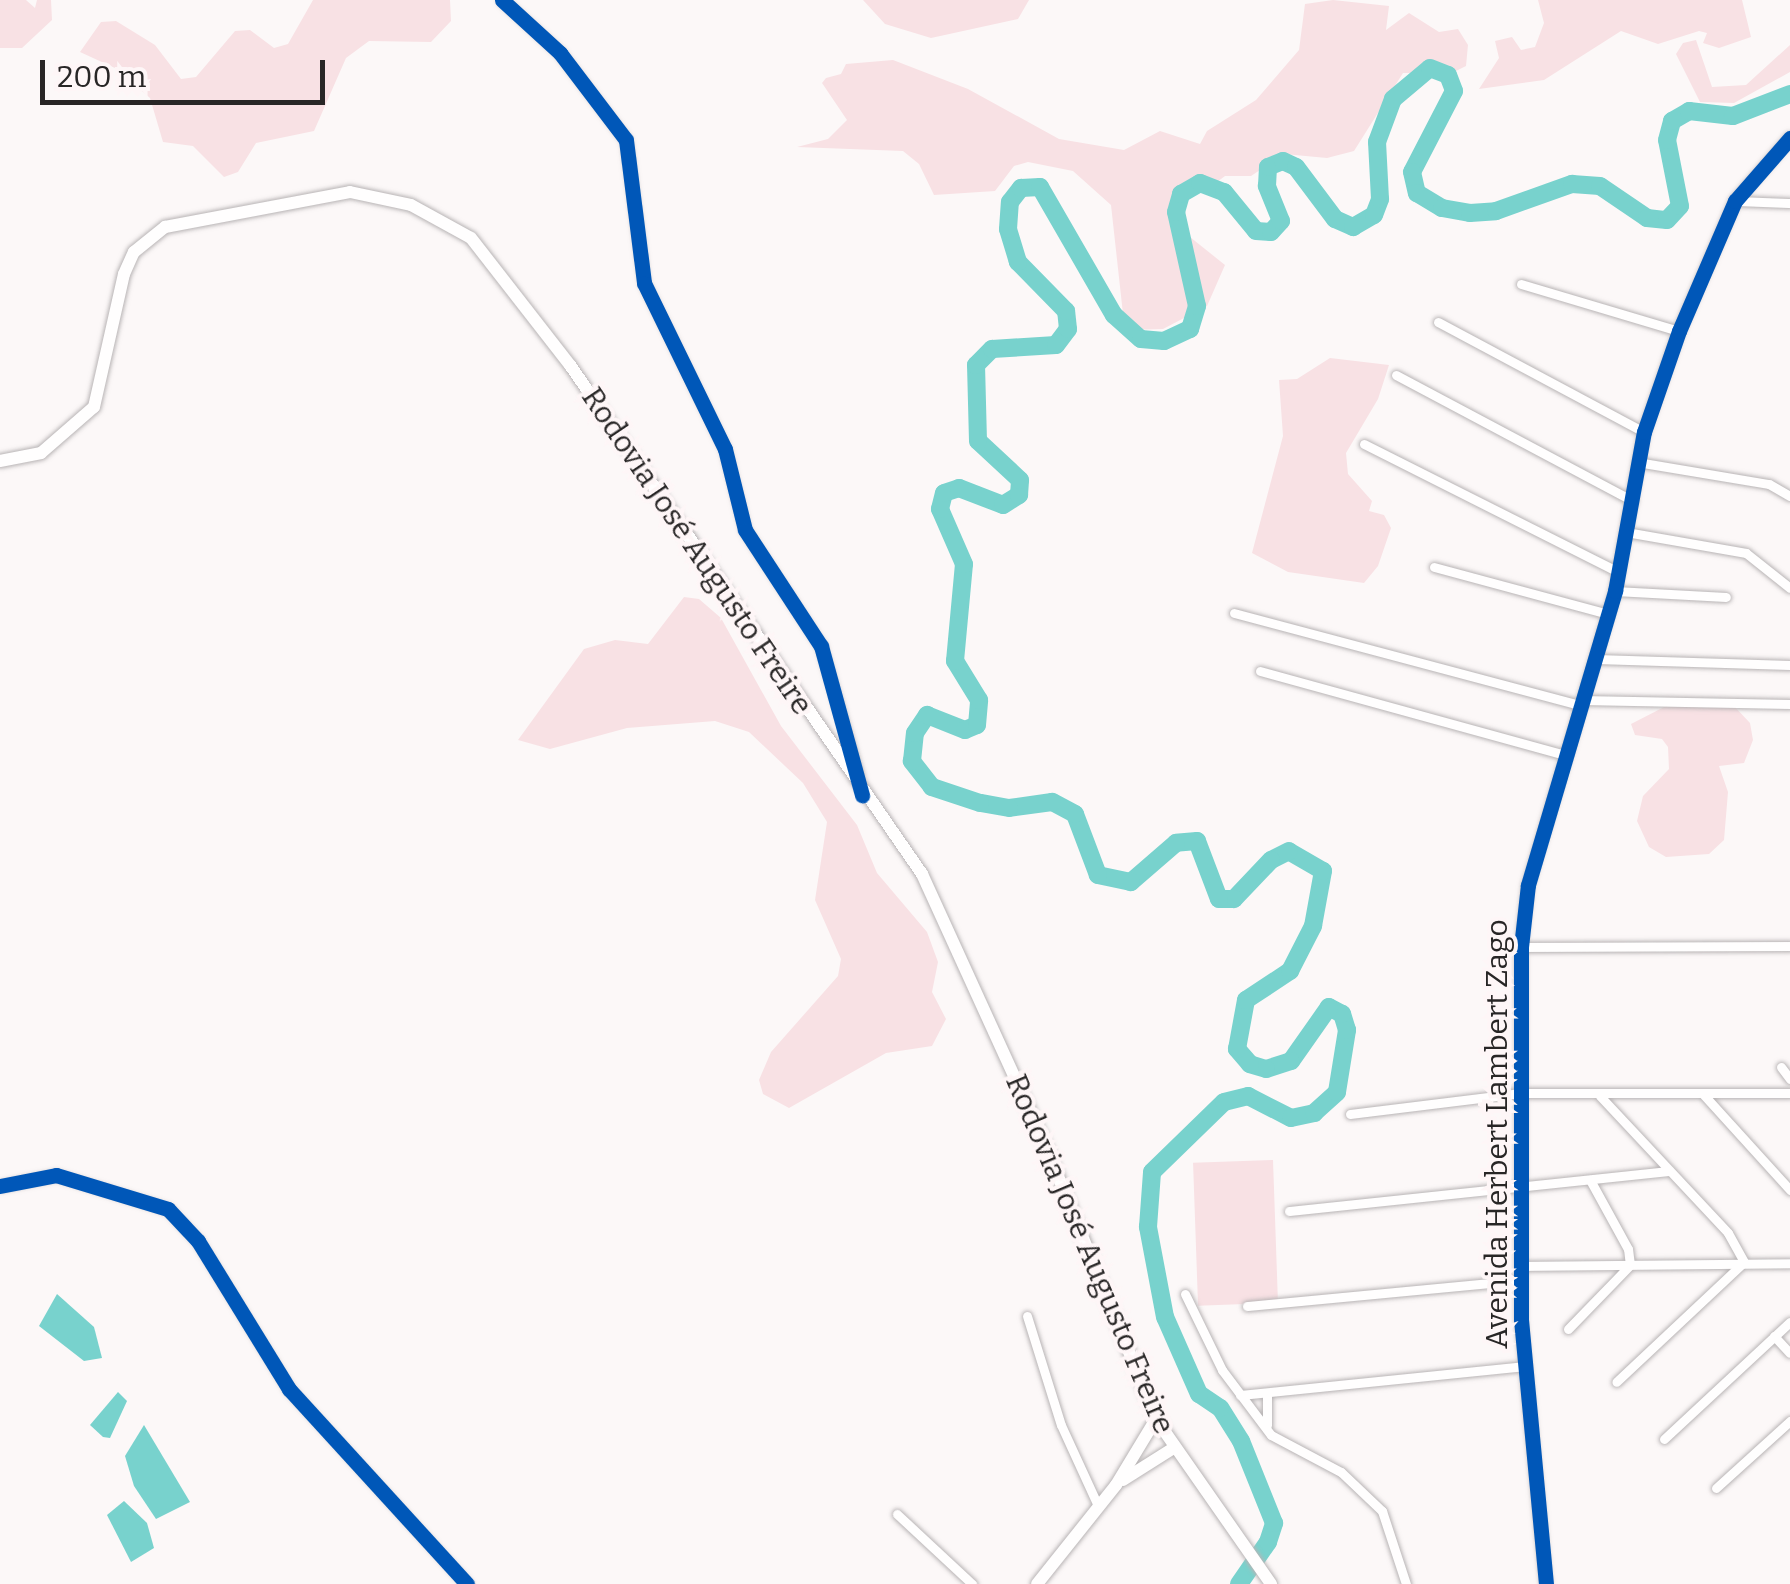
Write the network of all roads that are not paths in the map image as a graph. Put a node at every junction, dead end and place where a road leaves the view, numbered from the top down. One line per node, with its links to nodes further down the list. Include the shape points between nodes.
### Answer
1 (502, 0): 29 (street, via 560,53 626,140 644,283 725,449 745,530 821,646)
2 (1790, 138): 3 (street, Avenida Herbert Lambert Zago)
3 (1735, 200): 4 (street); 7 (street, Avenida Herbert Lambert Zago)
4 (1790, 203)
5 (1521, 284): 7 (street)
6 (1438, 322): 9 (street)
7 (1678, 332): 9 (street, Avenida Herbert Lambert Zago)
8 (1396, 375): 14 (street)
9 (1644, 432): 12 (street, Avenida Herbert Lambert Zago)
10 (1364, 444): 17 (street)
11 (0, 462): 29 (main road, Rodovia José Augusto Freire, via 41,453 94,407 124,274 134,252 165,227 350,192 411,204 455,226 489,256)
12 (1637, 462): 13 (street, via 1769,484); 14 (street, Avenida Herbert Lambert Zago)
13 (1790, 496)
14 (1632, 501): 15 (street, Avenida Herbert Lambert Zago)
15 (1626, 532): 17 (street, Avenida Herbert Lambert Zago); 18 (street, via 1746,554)
16 (1434, 567): 22 (street)
17 (1618, 572): 19 (street, Avenida Herbert Lambert Zago)
18 (1790, 588)
19 (1614, 591): 20 (street); 22 (street, Avenida Herbert Lambert Zago)
20 (1726, 597)
21 (1234, 612): 26 (street)
22 (1608, 614): 23 (street, Avenida Herbert Lambert Zago)
23 (1596, 659): 24 (street); 26 (street, Avenida Herbert Lambert Zago)
24 (1790, 665)
25 (1260, 671): 28 (street)
26 (1580, 702): 27 (street); 28 (street, Avenida Herbert Lambert Zago)
27 (1790, 704)
28 (1565, 755): 31 (street, Avenida Herbert Lambert Zago, via 1535,851)
29 (862, 795): 61 (main road, Rodovia José Augusto Freire, via 901,841 952,928)
30 (1790, 946): 31 (street)
31 (1521, 947): 34 (street, Avenida Herbert Lambert Zago)
32 (1781, 1067): 33 (street)
33 (1790, 1080)
34 (1521, 1094): 37 (street); 38 (street); 41 (street, Avenida Herbert Lambert Zago)
35 (1703, 1094): 36 (street); 37 (street); 43 (street)
36 (1790, 1094)
37 (1600, 1096): 39 (street)
38 (1350, 1114)
39 (1669, 1171): 40 (street); 45 (street, via 1728,1233)
40 (1590, 1180): 41 (street); 47 (street, via 1628,1249)
41 (1522, 1184): 44 (street); 48 (street, Avenida Herbert Lambert Zago)
42 (0, 1186): 71 (street, via 56,1175 168,1209 206,1254 289,1389)
43 (1790, 1190)
44 (1289, 1210)
45 (1744, 1262): 46 (street); 47 (street); 58 (street)
46 (1790, 1263)
47 (1630, 1265): 48 (street); 54 (street)
48 (1520, 1266): 49 (street, Avenida Herbert Lambert Zago)
49 (1520, 1280): 51 (street); 57 (street, Avenida Herbert Lambert Zago)
50 (1185, 1294): 60 (street)
51 (1247, 1306)
52 (1027, 1316): 68 (street, via 1062,1425)
53 (1790, 1322): 55 (street)
54 (1568, 1329)
55 (1774, 1336): 56 (street); 64 (street)
56 (1790, 1353)
57 (1524, 1366): 59 (street); 75 (street, Avenida Herbert Lambert Zago)
58 (1616, 1382)
59 (1267, 1394): 60 (street); 63 (street)
60 (1240, 1395): 63 (street)
61 (1156, 1419): 65 (main road, Rodovia José Augusto Freire); 66 (main road)
62 (1790, 1420): 67 (street)
63 (1268, 1428): 74 (street, via 1276,1440 1366,1492 1392,1533)
64 (1664, 1439)
65 (1172, 1449): 66 (main road); 70 (main road, Rodovia José Augusto Freire)
66 (1116, 1485): 68 (main road)
67 (1716, 1488)
68 (1098, 1506): 73 (main road)
69 (897, 1514): 72 (street)
70 (1268, 1580)
71 (468, 1584)
72 (972, 1584)
73 (1037, 1584)
74 (1406, 1584)
75 (1546, 1584)

